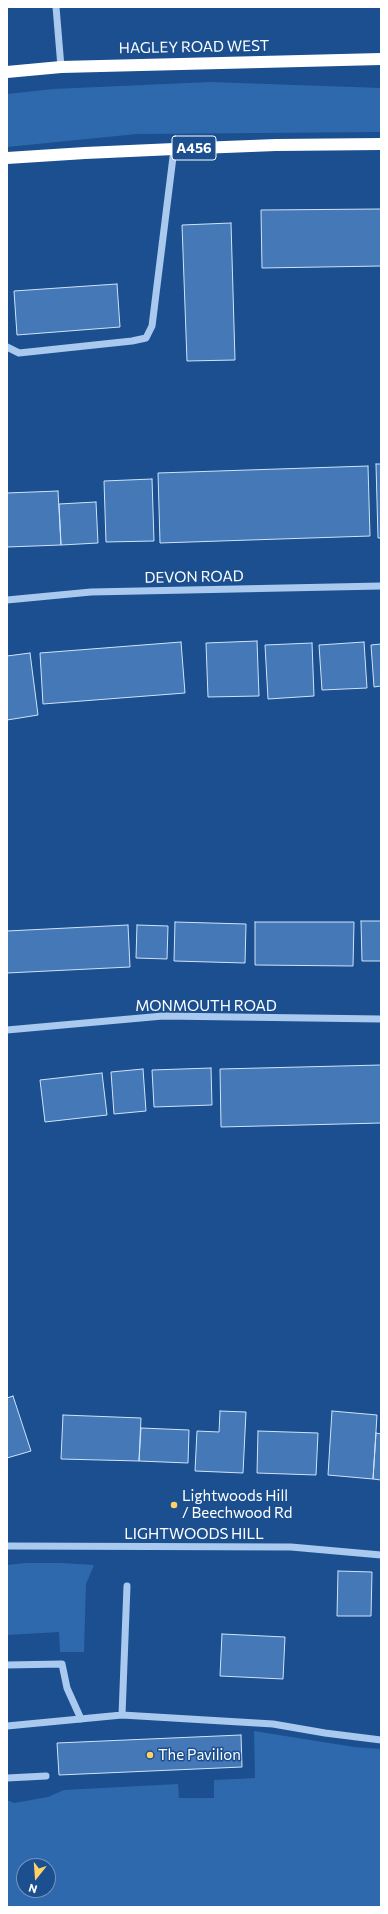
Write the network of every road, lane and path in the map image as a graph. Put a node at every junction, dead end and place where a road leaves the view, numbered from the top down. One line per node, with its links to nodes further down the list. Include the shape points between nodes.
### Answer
1 (56, 7): 3 (street)
2 (381, 59): 3 (highway, HAGLEY ROAD WEST)
3 (61, 67): 4 (highway, HAGLEY ROAD WEST)
4 (7, 72)
5 (381, 144): 6 (highway, A456)
6 (174, 149): 7 (highway, A456); 8 (street, via 152,326 146,338 19,352)
7 (7, 158)
8 (7, 347)
9 (381, 586): 10 (street, DEVON ROAD, via 91,592)
10 (7, 600)
11 (381, 1019): 12 (street, MONMOUTH ROAD, via 163,1016)
12 (7, 1030)
13 (7, 1546): 14 (street, LIGHTWOODS HILL, via 291,1547)
14 (381, 1555)
15 (127, 1586): 17 (street)
16 (7, 1665): 18 (street, via 62,1664 67,1688)
17 (122, 1715): 18 (street); 20 (street, via 273,1724)
18 (80, 1719): 19 (street)
19 (7, 1726)
20 (381, 1740)
21 (46, 1776): 22 (street)
22 (7, 1778)

